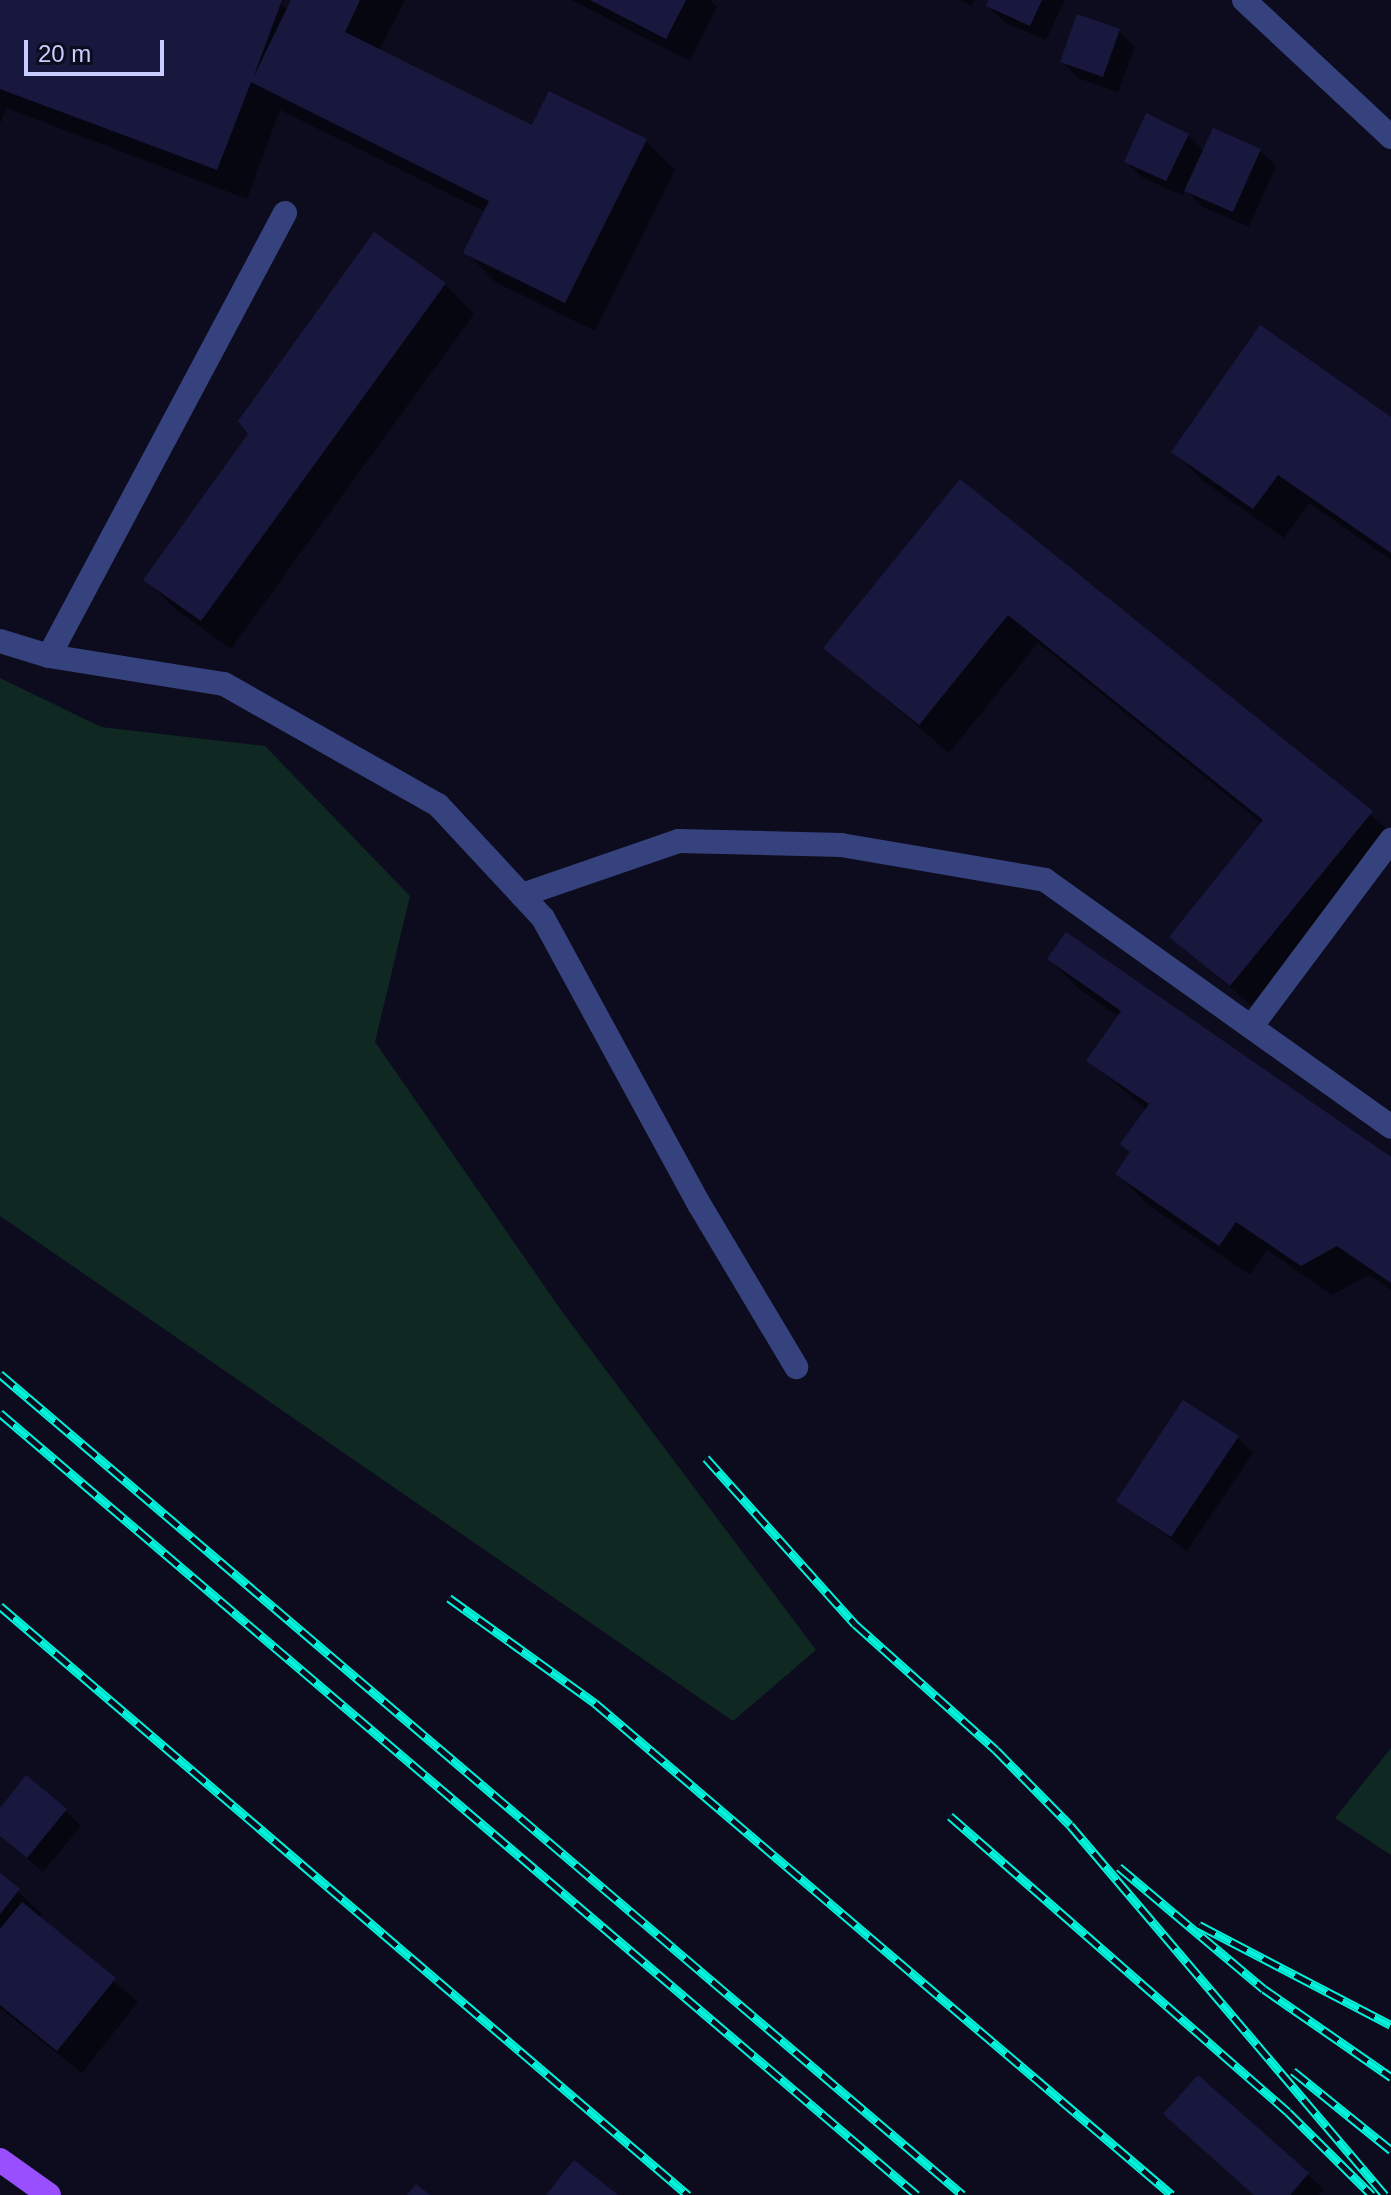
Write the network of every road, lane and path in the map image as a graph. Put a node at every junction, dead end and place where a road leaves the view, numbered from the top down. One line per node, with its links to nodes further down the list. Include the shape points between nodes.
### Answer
1 (1244, 0): 2 (street)
2 (1391, 137)
3 (285, 213): 5 (street)
4 (0, 641): 5 (street)
5 (49, 656): 7 (street, via 224,684 438,805)
6 (1391, 840): 8 (street)
7 (522, 895): 8 (street, via 679,841 841,845 1045,880); 10 (street, via 543,918 699,1204)
8 (1251, 1027): 9 (street)
9 (1391, 1127)
10 (796, 1367)
11 (0, 2160): 12 (main road)
12 (49, 2195)

